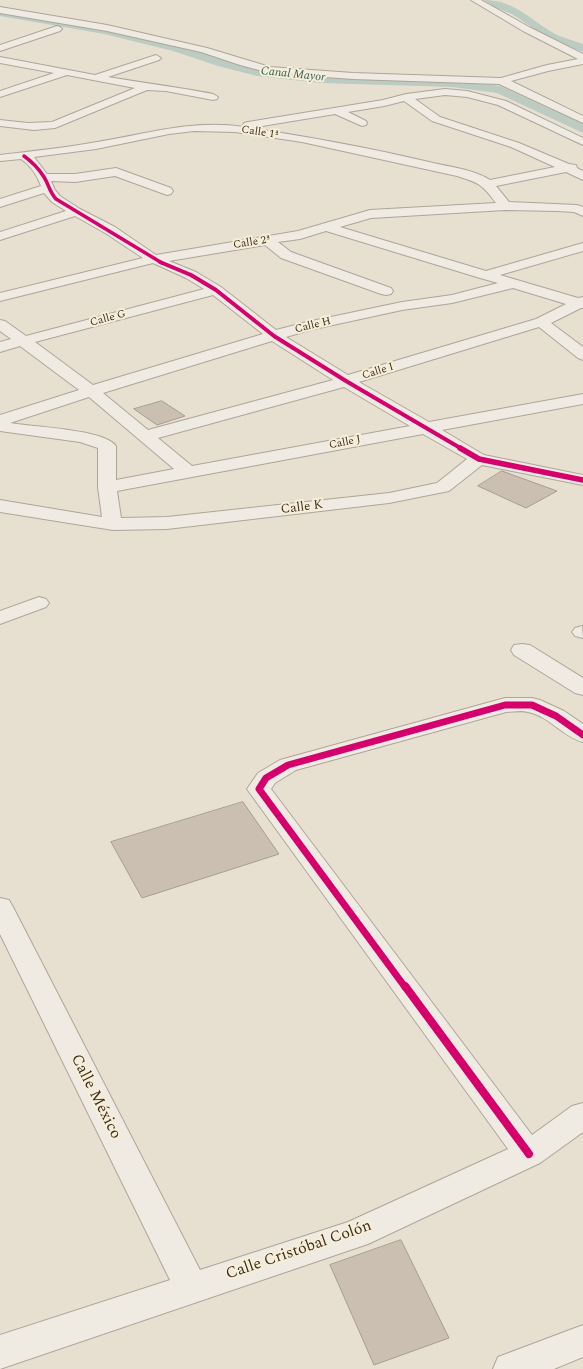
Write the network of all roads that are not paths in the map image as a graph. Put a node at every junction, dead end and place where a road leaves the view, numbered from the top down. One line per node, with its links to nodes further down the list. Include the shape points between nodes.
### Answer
1 (475, 0): 6 (street)
2 (0, 10): 10 (street, via 107,28 204,50 270,70 353,76)
3 (57, 30): 4 (street)
4 (0, 48)
5 (156, 58): 9 (street)
6 (583, 59): 10 (street)
7 (0, 60): 8 (street)
8 (66, 72): 9 (street); 12 (street)
9 (97, 78): 11 (street)
10 (501, 81): 16 (street)
11 (146, 87): 13 (street); 17 (street, via 56,125 32,128)
12 (0, 94)
13 (213, 97)
14 (406, 97): 15 (street); 22 (street, via 445,92 496,101); 26 (street, via 436,119 515,145)
15 (335, 110): 18 (street); 19 (street)
16 (583, 120)
17 (0, 123)
18 (362, 124)
19 (235, 129): 20 (street, Calle 1ª, via 194,128); 29 (street, Calle 1ª, via 302,139 396,158 460,173)
20 (169, 131): 21 (street); 23 (street, Calle 1ª, via 96,146)
21 (184, 141)
22 (583, 142)
23 (24, 156): 24 (street, Calle 1ª); 28 (street)
24 (0, 158)
25 (583, 166): 26 (street)
26 (568, 168): 27 (street); 29 (street)
27 (583, 176)
28 (46, 182): 30 (street, via 116,172); 31 (street); 34 (street, via 56,199)
29 (488, 184): 32 (street, Calle 1ª)
30 (167, 191)
31 (0, 202)
32 (505, 206): 33 (street, Calle 2ª); 35 (street, Calle 2ª, via 370,214)
33 (581, 209)
34 (76, 212): 36 (street); 39 (street, via 110,230)
35 (325, 228): 37 (street, Calle 2ª); 40 (street)
36 (0, 236)
37 (266, 240): 39 (street, Calle 2ª); 43 (street, via 286,255)
38 (583, 247): 40 (street)
39 (154, 259): 42 (street, via 191,275); 44 (street, Calle 2ª)
40 (485, 275): 41 (street)
41 (515, 283): 45 (street); 48 (street, Calle H, via 452,299 402,306 307,326)
42 (216, 290): 48 (street); 49 (street, Calle G)
43 (386, 291)
44 (0, 297)
45 (582, 303): 46 (street, Calle I)
46 (541, 322): 51 (street); 52 (street, Calle I)
47 (0, 324): 49 (street)
48 (274, 336): 52 (street); 53 (street, Calle H)
49 (23, 342): 50 (street, Calle G); 53 (street)
50 (0, 347)
51 (583, 355)
52 (346, 381): 57 (street); 59 (street, Calle I)
53 (91, 391): 55 (street, Calle H); 59 (street)
54 (583, 400): 57 (street, Calle J)
55 (0, 421)
56 (0, 426): 58 (street)
57 (426, 428): 61 (street); 62 (street, Calle J)
58 (25, 431): 60 (street); 64 (street, via 89,439 107,446)
59 (145, 436): 62 (street)
60 (0, 444)
61 (479, 459): 63 (street); 66 (street, Calle K, via 443,487 390,498 167,523)
62 (188, 472): 64 (street, Calle J)
63 (583, 480)
64 (107, 487): 66 (street)
65 (0, 506): 66 (street, Calle K)
66 (113, 524)
67 (39, 604): 68 (street)
68 (0, 618)
69 (522, 650): 70 (street)
70 (583, 688)
71 (583, 735): 74 (street, via 556,716 532,705 505,706 288,765 266,778 258,789)
72 (0, 907): 75 (street, Calle México)
73 (583, 1115): 74 (street, Calle Cristóbal Colón)
74 (529, 1154): 75 (street, Calle Cristóbal Colón, via 356,1234)
75 (191, 1288): 77 (street, Calle Cristóbal Colón)
76 (583, 1341): 78 (street)
77 (0, 1352)
78 (511, 1369)

